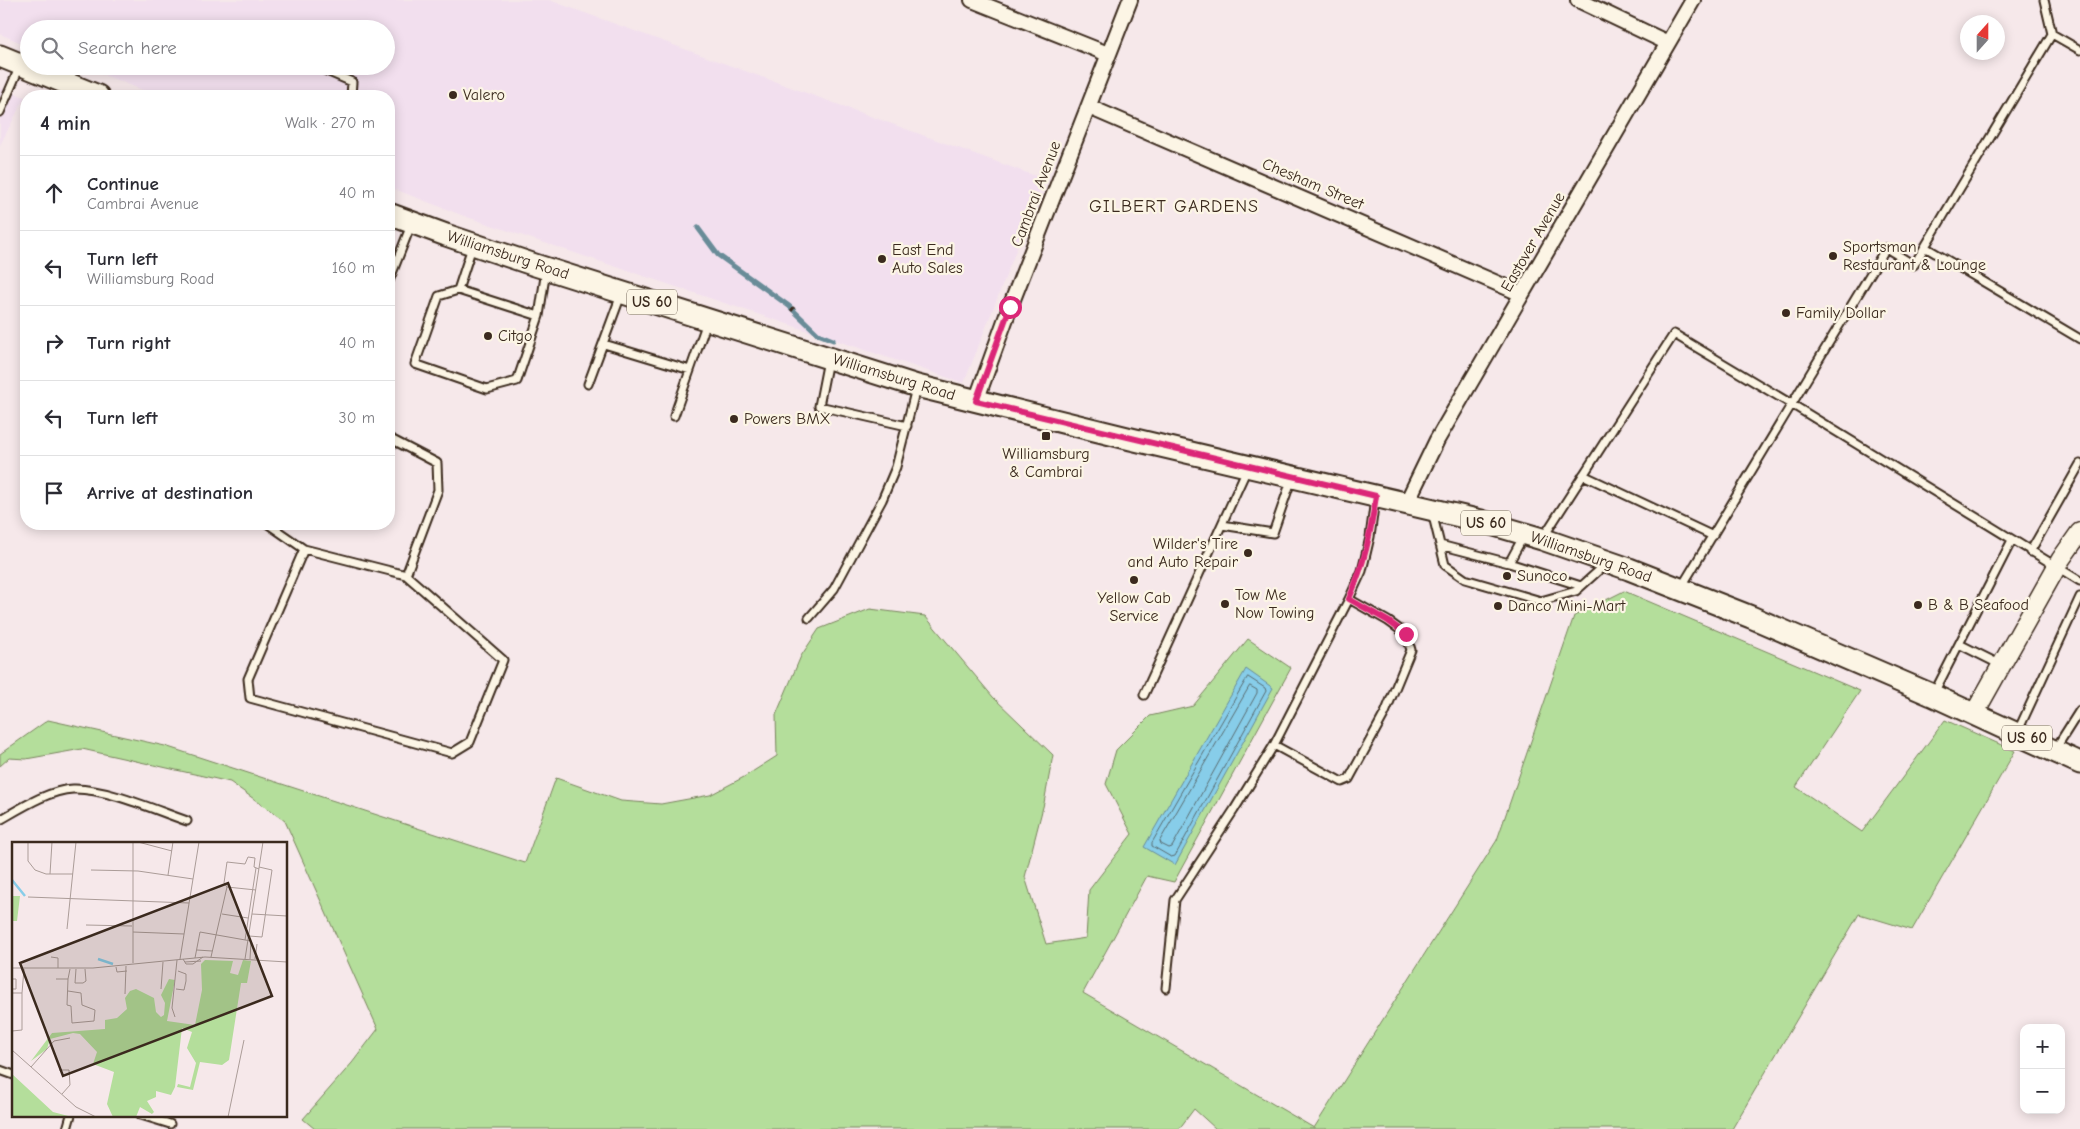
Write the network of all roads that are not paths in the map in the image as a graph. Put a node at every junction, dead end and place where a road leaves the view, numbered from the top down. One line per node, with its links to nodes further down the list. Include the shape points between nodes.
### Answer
1 (972, 0): 9 (street)
2 (1130, 0): 9 (street, Cambrai Avenue)
3 (1578, 0): 7 (street)
4 (1693, 0): 7 (street, Eastover Avenue)
5 (2044, 0): 6 (lane)
6 (2052, 34): 8 (lane); 22 (lane)
7 (1668, 42): 27 (street, Eastover Avenue)
8 (2080, 50)
9 (1108, 54): 17 (street, Cambrai Avenue)
10 (0, 56): 11 (main road)
11 (20, 64)
12 (20, 66): 18 (lane)
13 (47, 75): 15 (main road)
14 (336, 75): 16 (lane, via 352,82)
15 (84, 90)
16 (351, 90)
17 (1089, 107): 27 (street, Chesham Street); 36 (street, Cambrai Avenue)
18 (0, 112)
19 (395, 216): 20 (main road, Williamsburg Road / US 60)
20 (412, 222): 21 (main road, Williamsburg Road / US 60); 23 (lane)
21 (473, 244): 24 (main road, Williamsburg Road / US 60); 25 (lane)
22 (1925, 247): 30 (lane); 37 (lane, via 1914,265 1886,248)
23 (395, 266)
24 (546, 268): 26 (main road, Williamsburg Road / US 60); 28 (lane)
25 (458, 290): 28 (lane); 28 (lane, via 439,296 415,364 487,389 517,381)
26 (622, 292): 29 (main road, Williamsburg Road / US 60); 31 (lane)
27 (1522, 294): 46 (street, Eastover Avenue, via 1437,440)
28 (539, 316)
29 (708, 320): 32 (main road, Williamsburg Road / US 60); 33 (lane)
30 (2080, 339)
31 (604, 344): 33 (lane); 34 (lane)
32 (829, 358): 35 (main road, Williamsburg Road / US 60); 39 (lane, via 819,406)
33 (690, 370): 38 (lane)
34 (588, 384)
35 (917, 386): 36 (main road, Williamsburg Road / US 60); 39 (lane)
36 (976, 401): 42 (main road, Williamsburg Road / US 60)
37 (1793, 405): 43 (lane, via 1674,334); 52 (lane); 53 (lane)
38 (674, 416)
39 (907, 426): 66 (lane, via 896,467 882,500 834,589)
40 (395, 441): 60 (lane, via 437,463 438,490)
41 (2080, 464): 56 (lane)
42 (1248, 467): 44 (main road, Williamsburg Road / US 60); 48 (lane)
43 (1583, 475): 51 (lane); 52 (lane)
44 (1292, 477): 45 (main road, Williamsburg Road / US 60); 48 (lane, via 1273,533)
45 (1376, 496): 46 (main road, Williamsburg Road / US 60); 65 (lane, via 1362,571)
46 (1406, 504): 47 (main road, Williamsburg Road / US 60)
47 (1432, 510): 51 (main road, Williamsburg Road / US 60); 54 (lane)
48 (1222, 525): 69 (lane)
49 (277, 530): 55 (lane)
50 (2080, 532): 59 (street)
51 (1533, 536): 57 (main road, Williamsburg Road / US 60); 58 (lane)
52 (1713, 536): 63 (lane)
53 (2012, 540): 56 (lane); 67 (lane)
54 (1440, 545): 58 (lane); 62 (lane, via 1445,565 1464,579 1502,591 1541,601)
55 (304, 549): 60 (lane); 60 (lane, via 248,679 250,698 452,753 470,742 503,660)
56 (2030, 552): 59 (lane)
57 (1609, 562): 62 (lane); 63 (main road, Williamsburg Road / US 60)
58 (1509, 563): 62 (lane)
59 (2056, 567): 61 (lane); 68 (street)
60 (406, 575)
61 (2080, 581)
62 (1581, 586)
63 (1680, 589): 70 (main road, Williamsburg Road / US 60)
64 (2080, 597): 73 (lane)
65 (1349, 599): 74 (lane); 74 (lane, via 1406,634 1411,650 1385,713 1349,779 1342,782)
66 (809, 618)
67 (1959, 644): 68 (lane); 70 (lane)
68 (2002, 665): 72 (street)
69 (1144, 695)
70 (1932, 695): 72 (main road, Williamsburg Road / US 60)
71 (2080, 710): 75 (lane)
72 (1974, 714): 73 (main road, Williamsburg Road / US 60)
73 (2016, 733): 75 (main road, Williamsburg Road / US 60)
74 (1274, 745): 79 (lane, via 1175,900)
75 (2054, 751): 76 (main road, Williamsburg Road / US 60)
76 (2080, 763)
77 (0, 820): 78 (lane, via 41,797 73,789 106,794)
78 (187, 821)
79 (1166, 988)
80 (0, 1070): 81 (lane)
81 (12, 1074)
82 (71, 1116): 85 (lane)
83 (144, 1116): 84 (lane)
84 (170, 1124)
85 (67, 1129)

